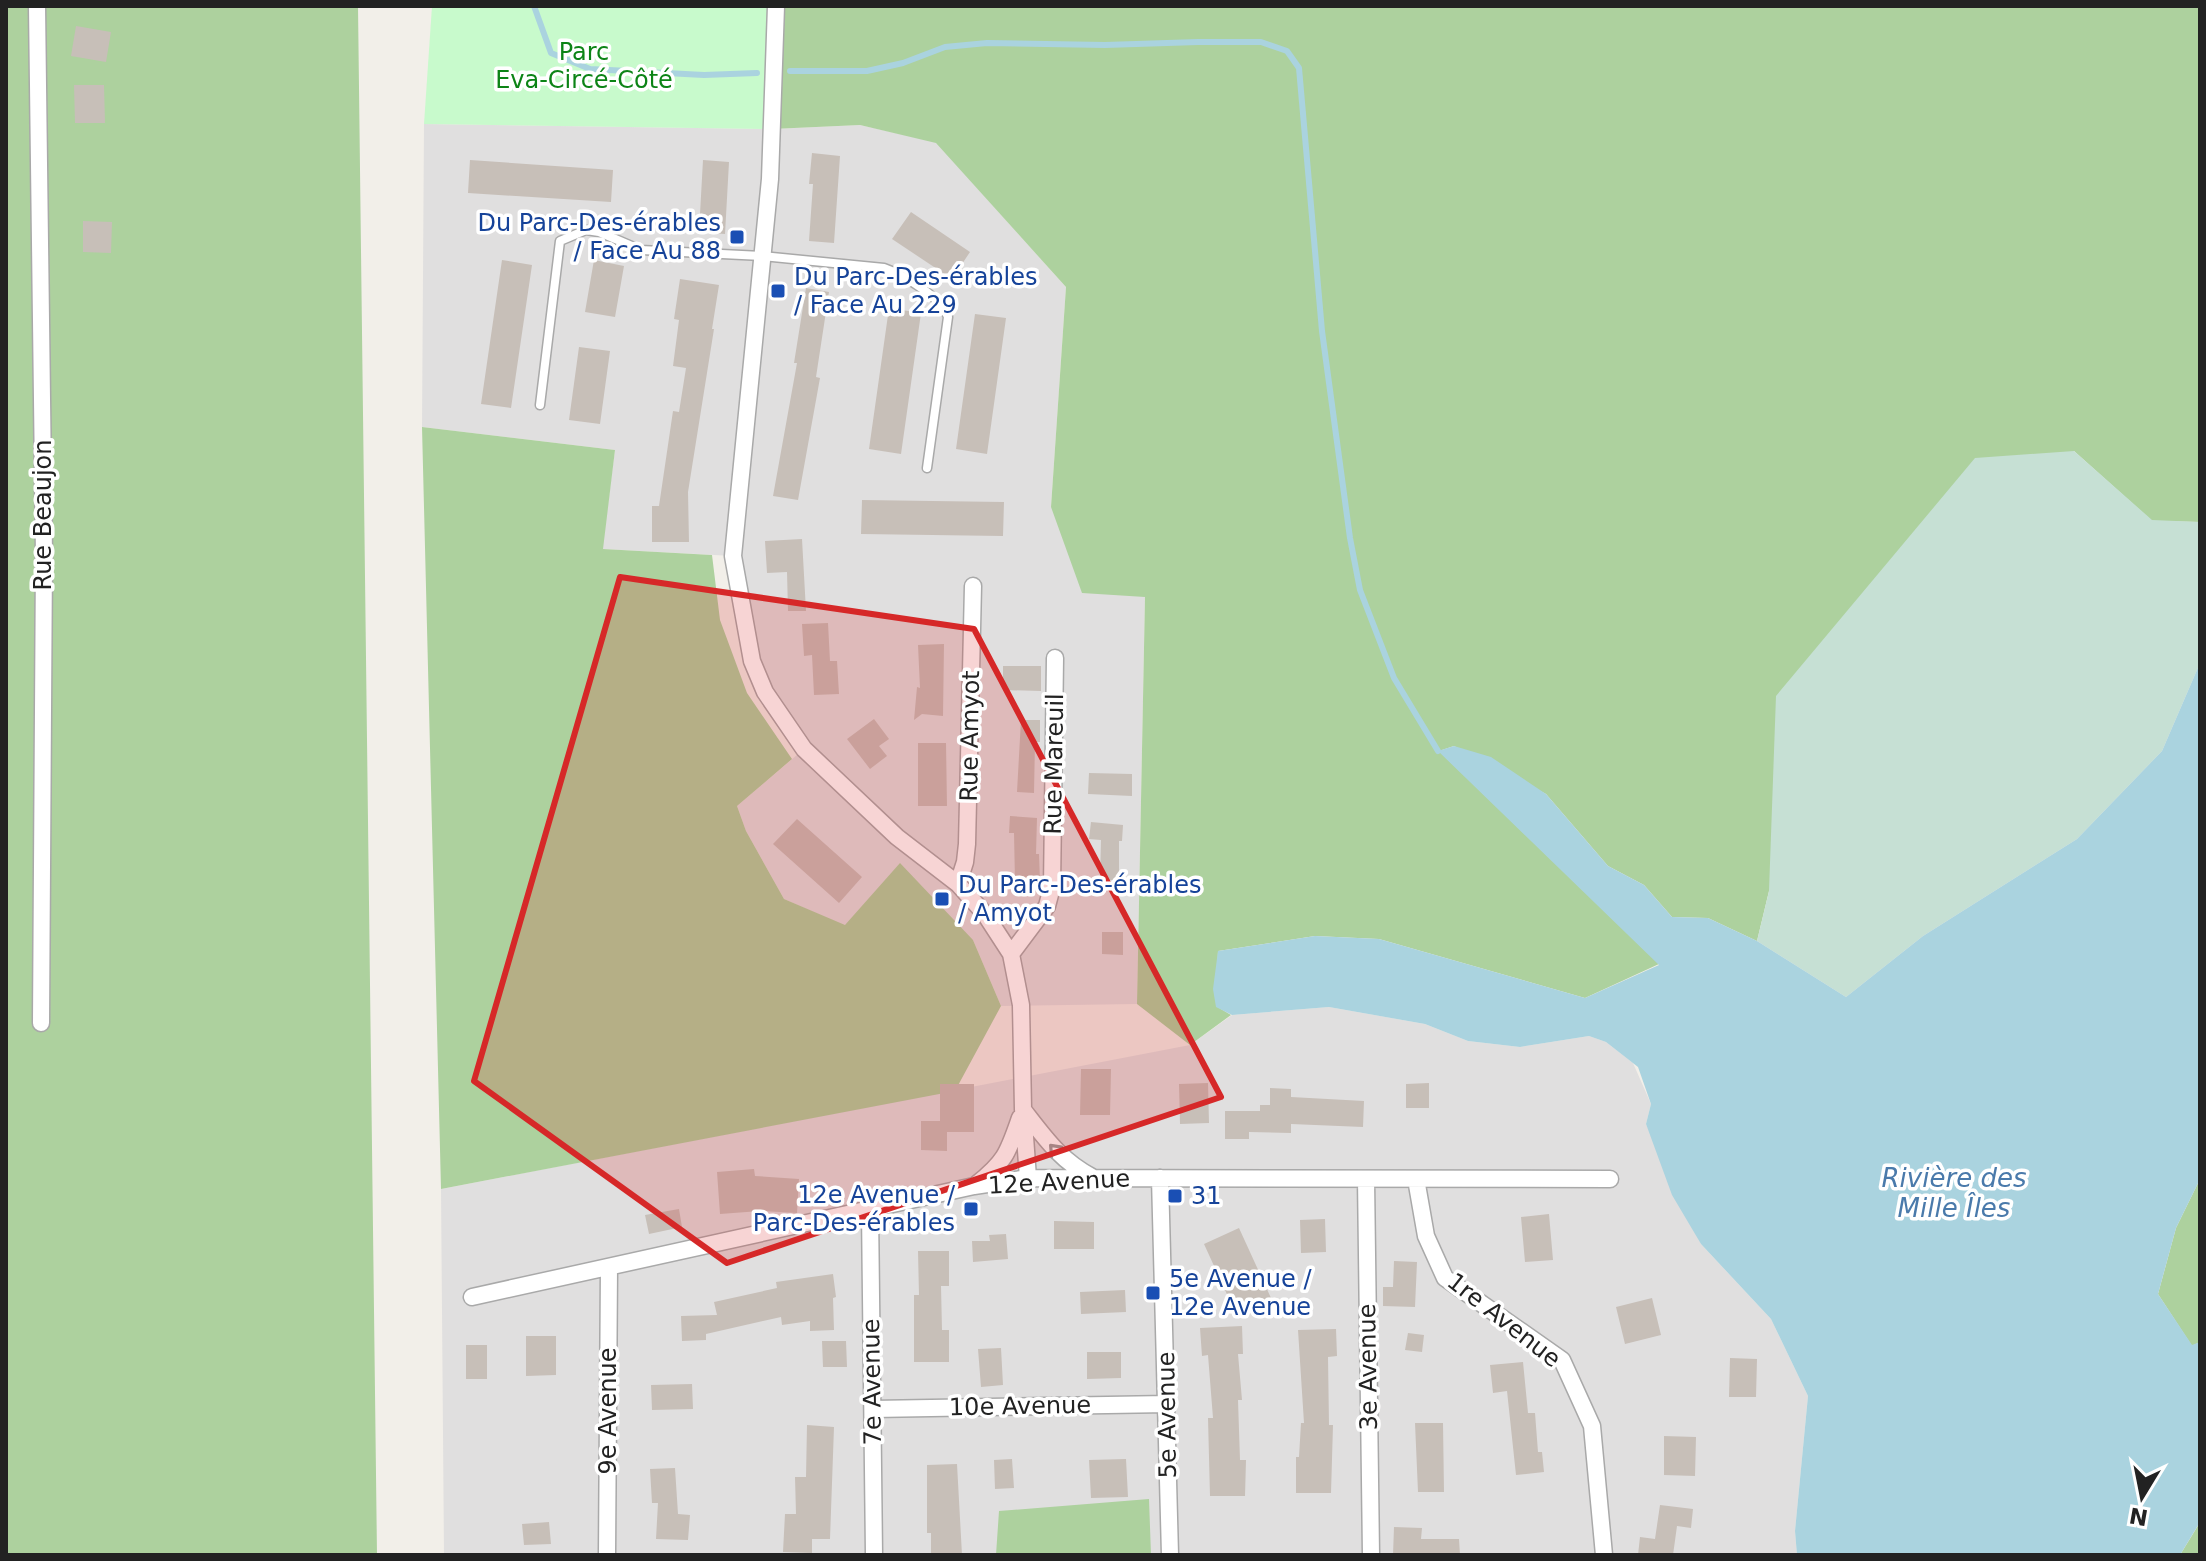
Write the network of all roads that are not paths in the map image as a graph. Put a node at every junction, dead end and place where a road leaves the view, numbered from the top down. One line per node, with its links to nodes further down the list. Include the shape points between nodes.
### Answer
1 (37, 6): 10 (street, Rue Beaujon, via 44,556)
2 (776, 6): 3 (street)
3 (762, 256): 4 (lane, via 641,250 586,230 560,241); 5 (lane, via 884,268 901,274 945,307 948,317); 8 (street, via 733,556 752,661 765,692 804,749 897,837)
4 (540, 405)
5 (927, 468)
6 (973, 586): 8 (street, Rue Amyot, via 967,844)
7 (1055, 658): 9 (street, Rue Mareuil, via 1052,887 1047,906)
8 (958, 884): 9 (street)
9 (1011, 954): 11 (street, via 1021,1005)
10 (41, 1023)
11 (1023, 1109): 12 (street); 13 (street, one-way to 11, via 1053,1150); 18 (street, via 999,1167)
12 (1028, 1178): 13 (street, 12e Avenue); 18 (street, 12e Avenue)
13 (1095, 1178): 14 (street, 12e Avenue)
14 (1160, 1178): 15 (street, 12e Avenue); 22 (street, 5e Avenue)
15 (1366, 1179): 16 (street, 12e Avenue); 27 (street, 3e Avenue)
16 (1416, 1179): 17 (street, 12e Avenue); 28 (street, 1re Avenue, via 1426,1236 1445,1278 1562,1360 1592,1426)
17 (1610, 1179)
18 (974, 1186): 19 (street, 12e Avenue)
19 (870, 1210): 20 (street, 12e Avenue); 23 (street, 7e Avenue)
20 (609, 1267): 21 (street, 12e Avenue); 24 (street, 9e Avenue)
21 (472, 1297)
22 (1168, 1404): 23 (street, 10e Avenue); 26 (street, 5e Avenue)
23 (873, 1409): 25 (street, 7e Avenue)
24 (607, 1555)
25 (874, 1555)
26 (1170, 1555)
27 (1371, 1555)
28 (1604, 1555)

